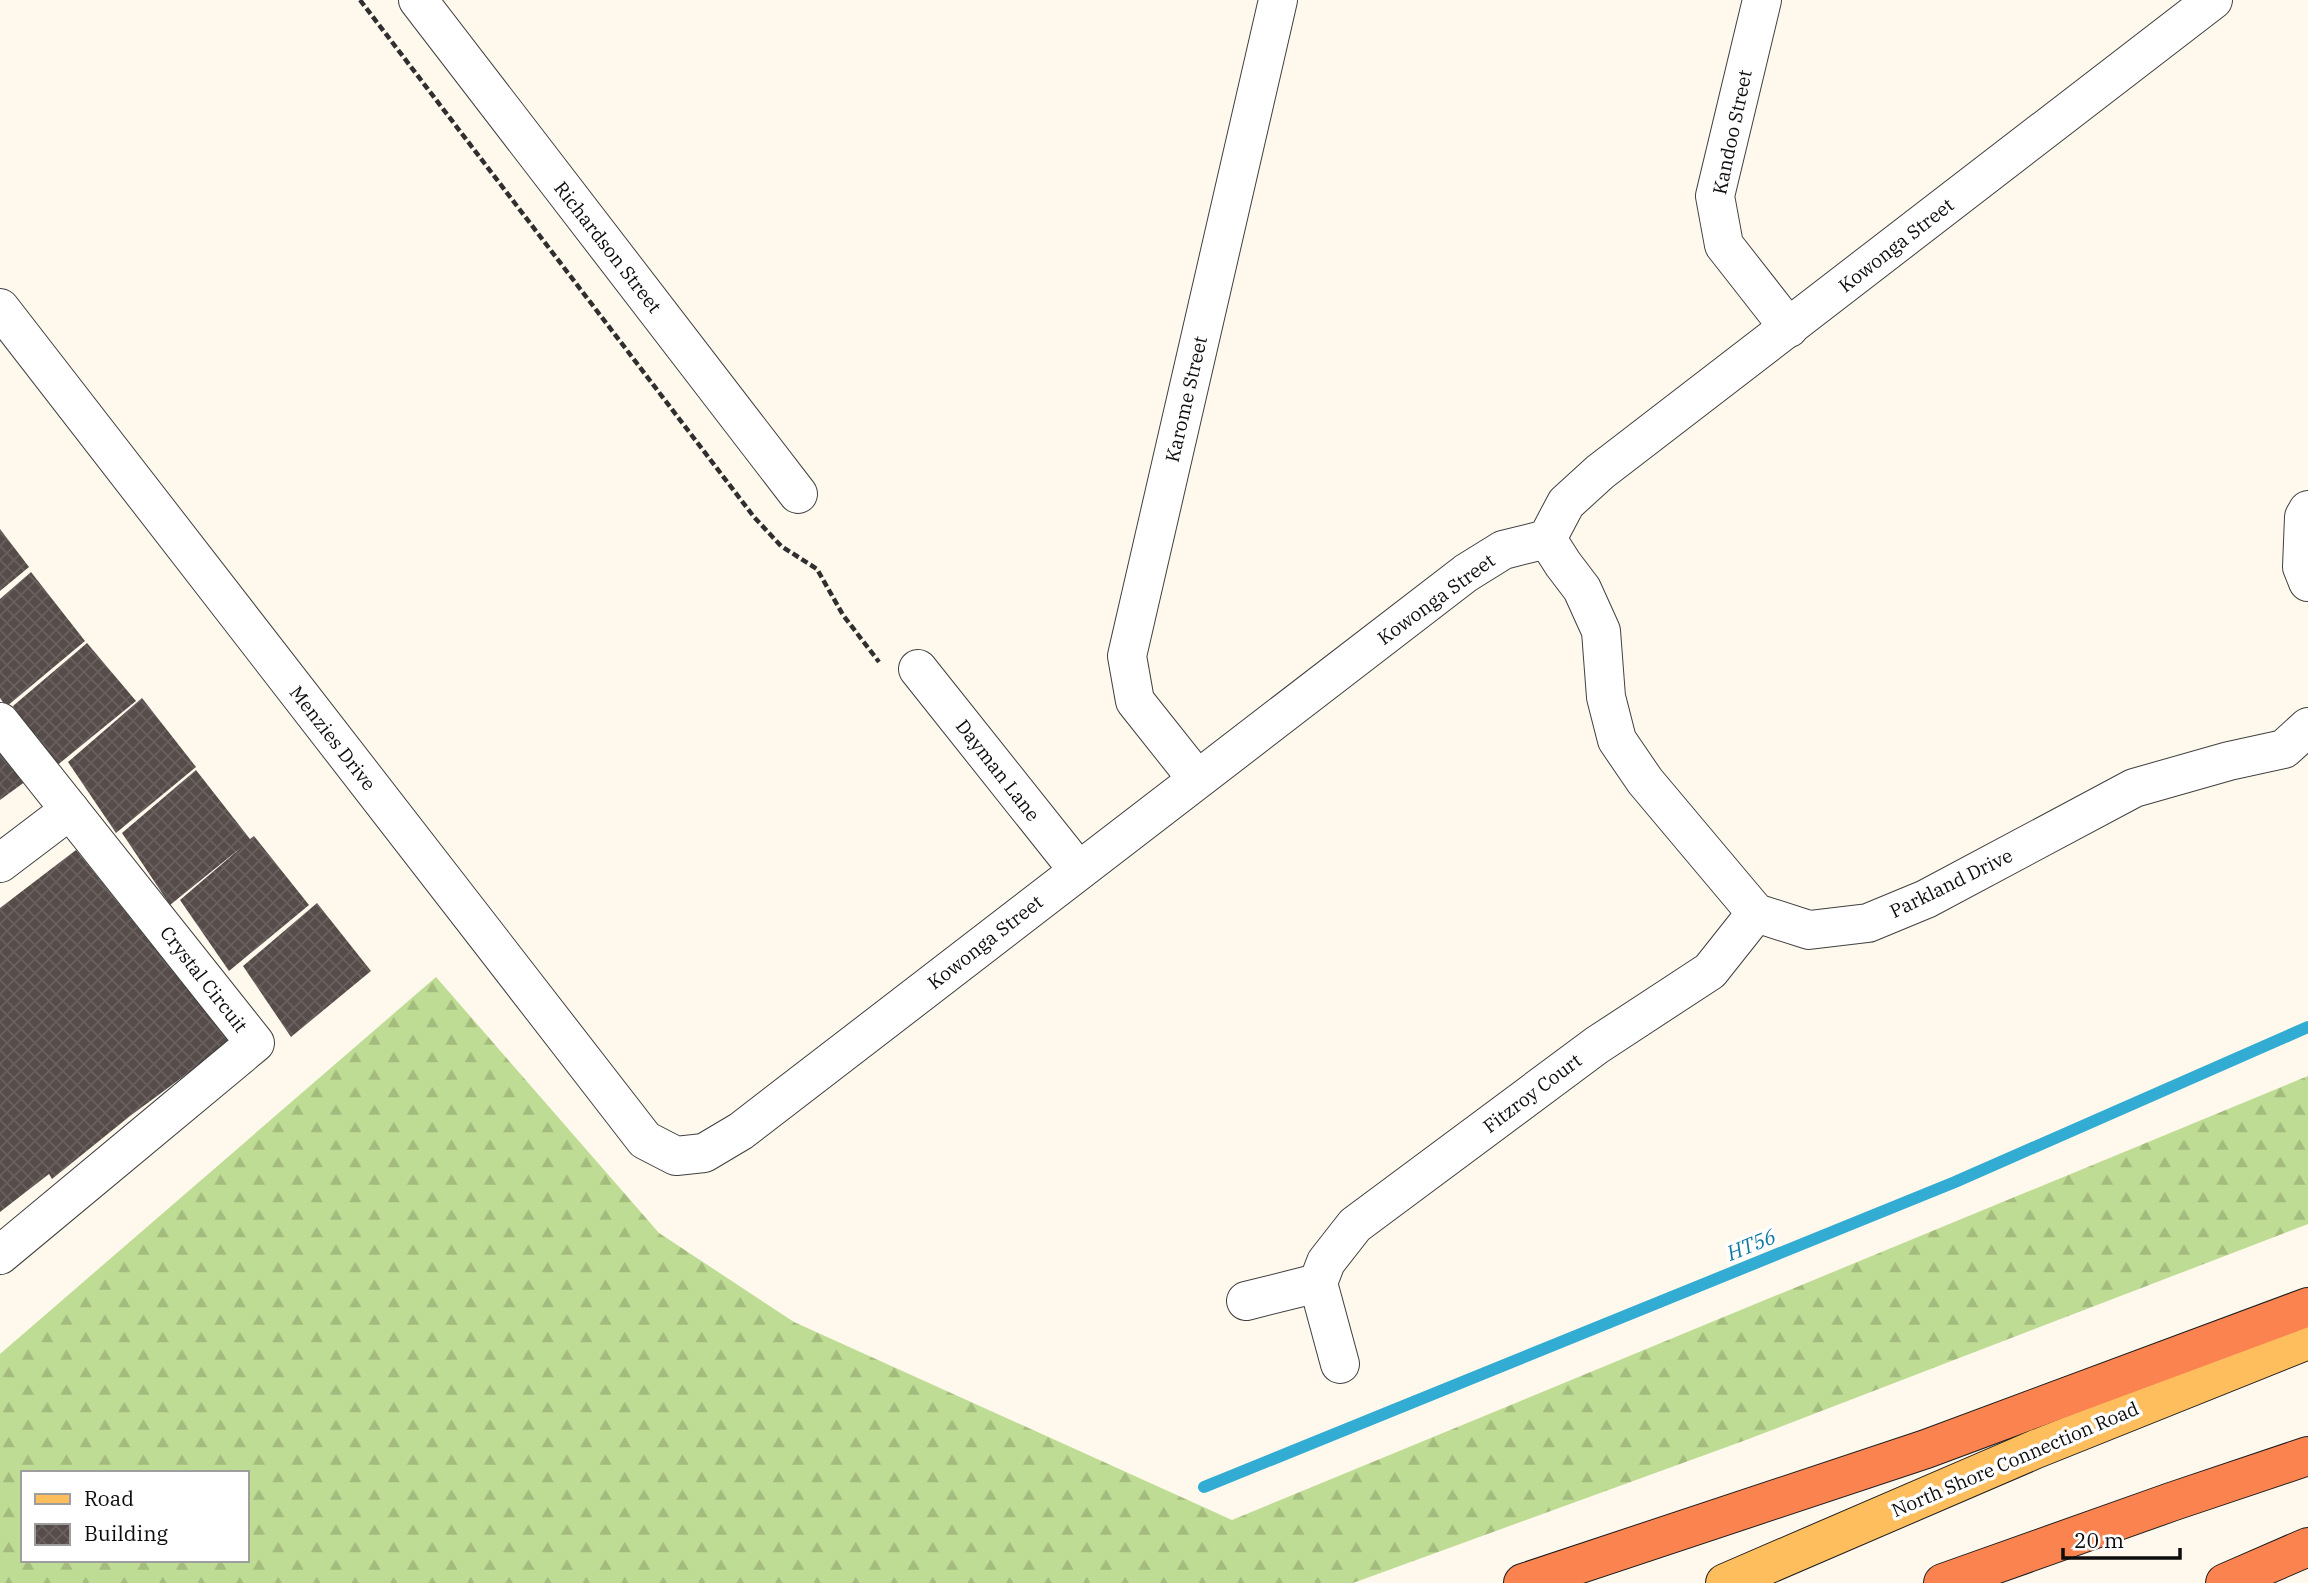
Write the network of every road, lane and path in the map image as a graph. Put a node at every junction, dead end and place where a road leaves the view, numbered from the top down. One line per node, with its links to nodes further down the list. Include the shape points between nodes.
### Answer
1 (360, 0): 11 (path, via 754,517)
2 (418, 0): 8 (street, Richardson Street)
3 (1278, 0): 16 (street, Karome Street, via 1127,656 1135,701)
4 (1762, 0): 7 (street, Kandoo Street, via 1714,196 1724,244)
5 (2213, 0): 7 (street, Kowonga Street)
6 (0, 308): 21 (street, Menzies Drive, via 645,1140)
7 (1788, 328): 10 (street, Kowonga Street, via 1600,472 1566,503)
8 (798, 494)
9 (2308, 510): 12 (street, via 2302,566)
10 (1547, 539): 16 (street, Kowonga Street, via 1503,550 1465,573); 20 (street, via 1582,589 1601,631 1606,697 1616,740)
11 (781, 546)
12 (2308, 582)
13 (918, 669): 19 (street, Dayman Lane)
14 (0, 722): 17 (street, Crystal Circuit)
15 (2308, 727): 20 (street, Parkland Drive, via 2284,749 2134,788 1926,900 1868,923 1809,930)
16 (1197, 779): 19 (street, Kowonga Street)
17 (70, 810): 18 (street); 22 (street, Crystal Circuit, via 254,1043)
18 (0, 863)
19 (1078, 870): 21 (street, Kowonga Street, via 741,1131 704,1153)
20 (1756, 913): 23 (street, Fitzroy Court, via 1710,971 1597,1045 1355,1226 1326,1262)
21 (676, 1156)
22 (0, 1255)
23 (1318, 1283): 24 (street); 27 (street)
24 (1246, 1300)
25 (2308, 1307): 30 (highway, via 1926,1449)
26 (2308, 1340): 31 (main road, North Shore Connection Road, via 2036,1449)
27 (1340, 1364)
28 (2308, 1456): 32 (highway)
29 (2308, 1547): 33 (highway)
30 (1523, 1583)
31 (1725, 1583)
32 (1943, 1583)
33 (2225, 1583)

